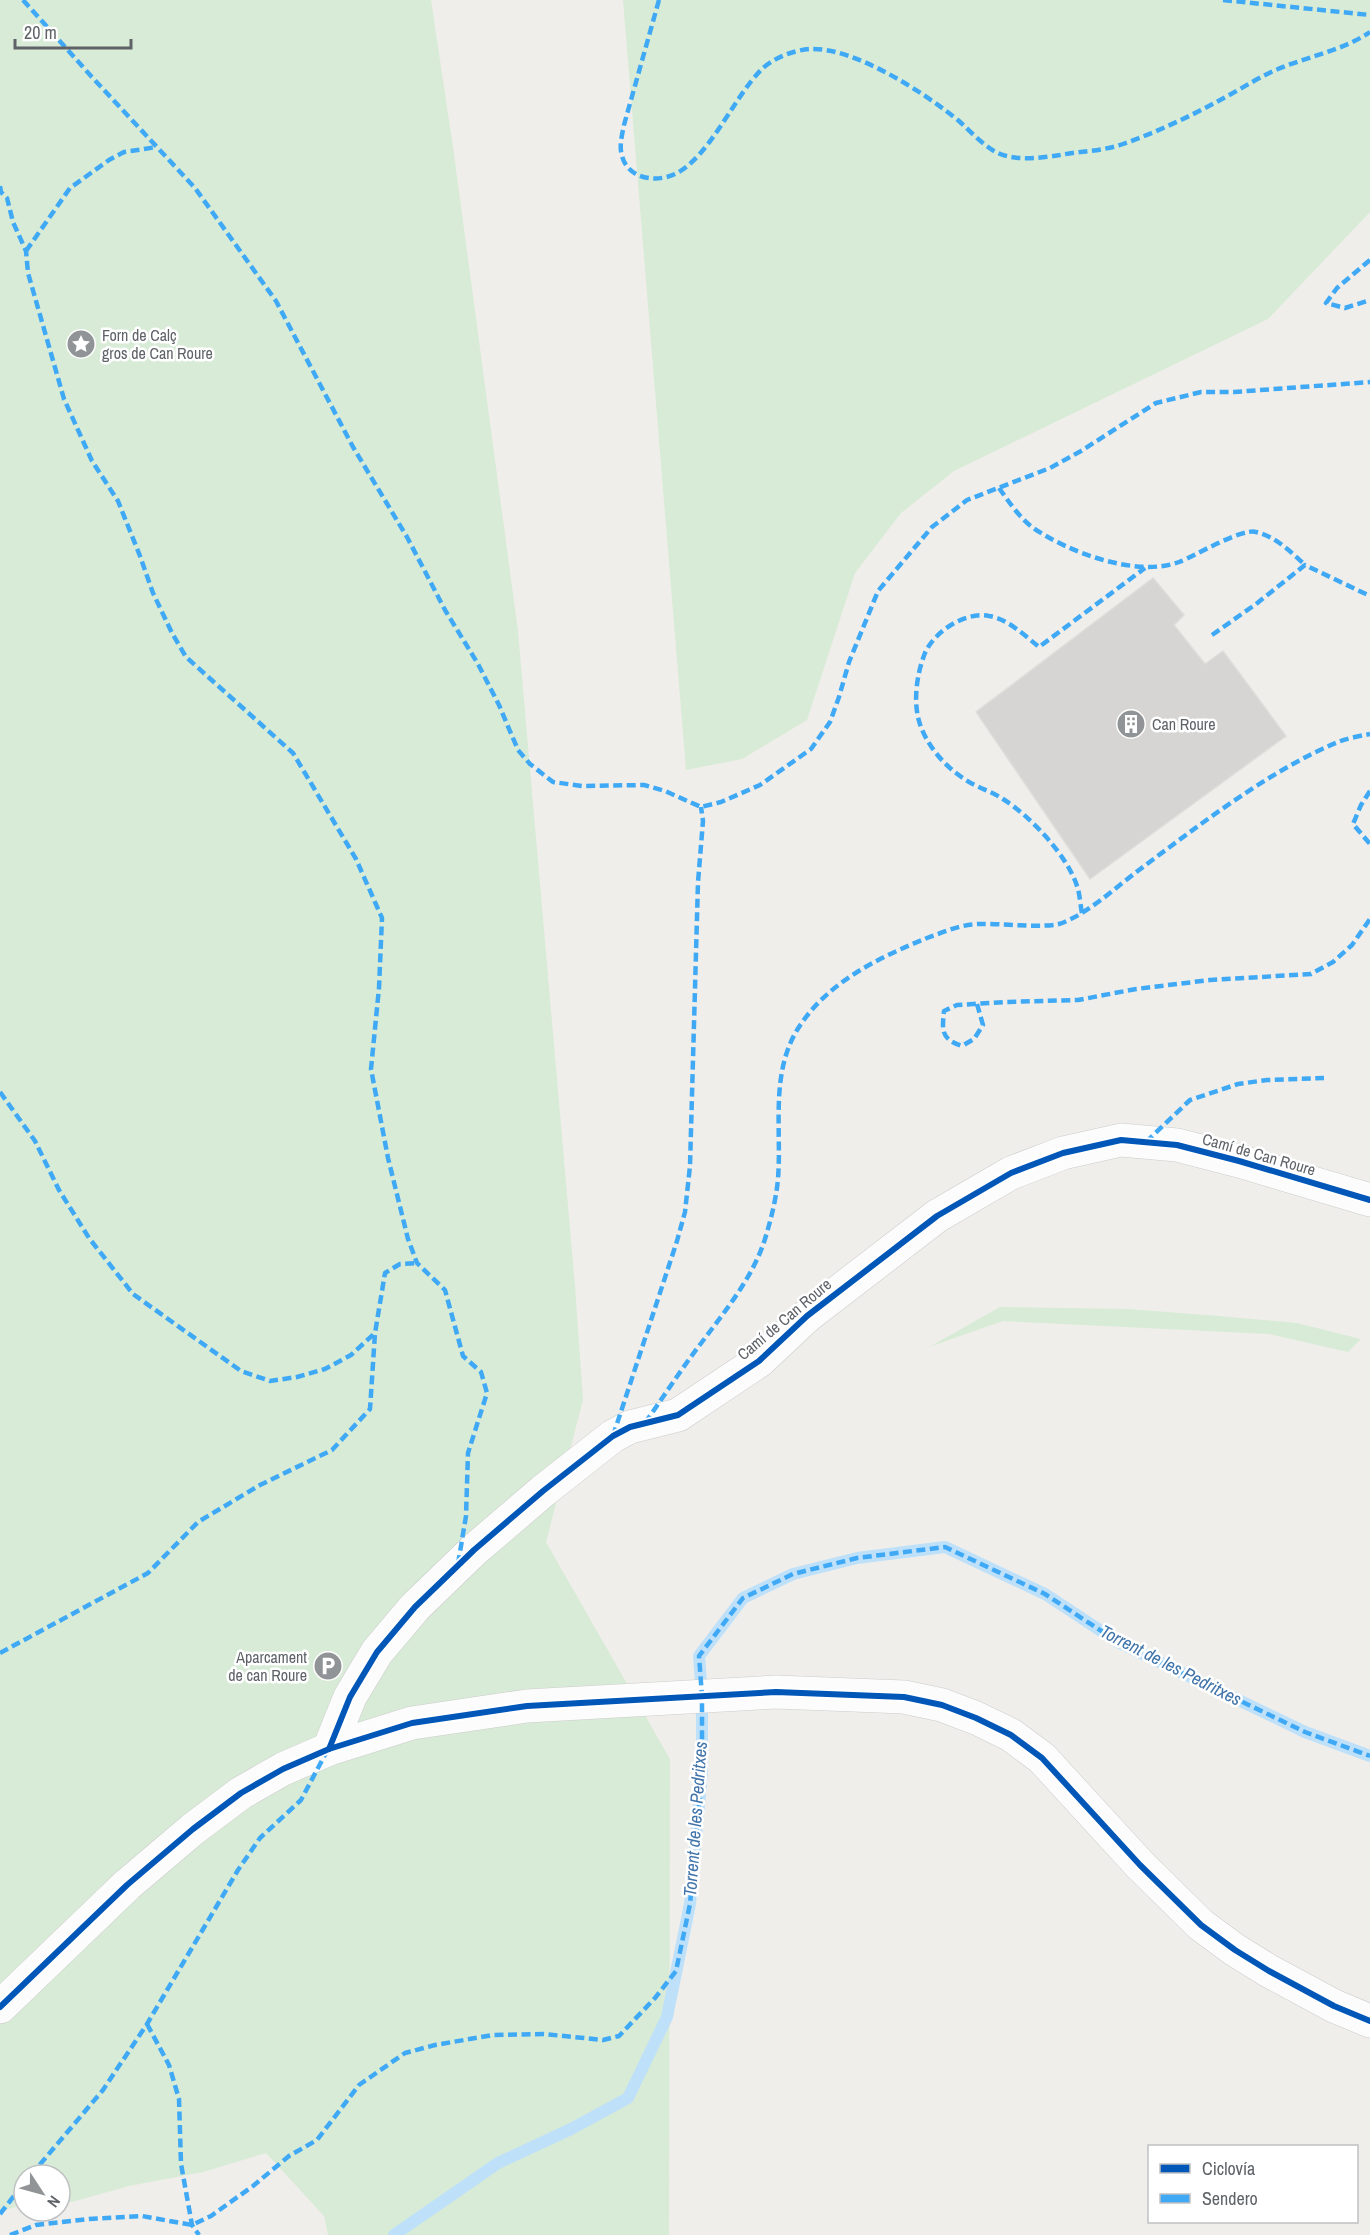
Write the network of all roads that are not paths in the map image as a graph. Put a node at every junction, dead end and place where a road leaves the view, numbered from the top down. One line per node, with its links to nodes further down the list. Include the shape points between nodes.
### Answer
1 (1370, 1200): 2 (street, Camí de Can Roure, via 1177,1145 1121,1140 1063,1153 1011,1173 938,1216 807,1316 750,1367 678,1415 630,1427 613,1436 543,1491 415,1607 377,1652 350,1697)
2 (328, 1749): 3 (street, via 241,1793 193,1829 127,1885); 4 (street, via 412,1723 539,1705 776,1692 904,1697 942,1705 1011,1735 1042,1758 1140,1865 1202,1925 1235,1950 1334,2006)
3 (0, 2007)
4 (1370, 2021)

